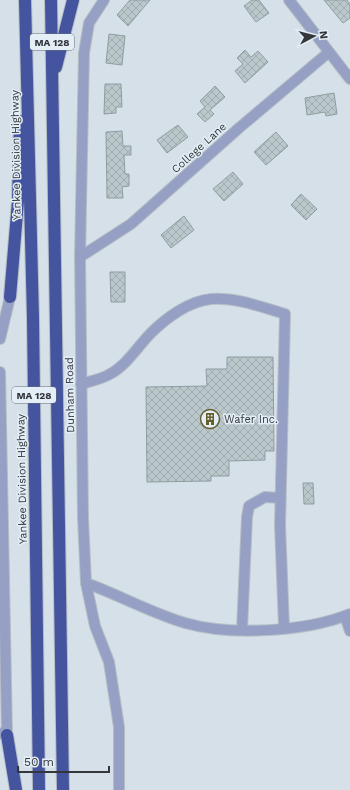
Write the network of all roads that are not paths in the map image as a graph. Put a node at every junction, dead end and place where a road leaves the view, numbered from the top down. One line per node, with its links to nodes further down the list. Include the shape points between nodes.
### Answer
1 (25, 0): 10 (highway, via 18,201); 27 (highway, Yankee Division Highway / MA 128)
2 (51, 0): 8 (highway, MA 128)
3 (73, 0): 8 (highway)
4 (104, 0): 9 (street, Dunham Road, via 89,23 84,53)
5 (289, 0): 6 (street)
6 (329, 52): 7 (street); 9 (street, College Lane, via 131,224)
7 (350, 79)
8 (52, 83): 28 (highway, MA 128)
9 (80, 257): 14 (street, Dunham Road)
10 (10, 297): 11 (street); 12 (street)
11 (0, 313)
12 (0, 339)
13 (0, 372): 15 (street)
14 (82, 384): 17 (street, via 111,374 151,333 169,318 194,303 211,299 231,301 285,314); 18 (street, Dunham Road)
15 (1, 440): 16 (street)
16 (1, 474): 24 (street)
17 (280, 498): 21 (street); 22 (street, via 264,497 249,506)
18 (86, 583): 22 (street, via 186,623 212,628); 29 (street, Dunham Road, via 95,626 109,662 119,727)
19 (348, 615): 21 (street); 23 (street)
20 (0, 621): 24 (street)
21 (284, 628): 22 (street)
22 (242, 629)
23 (350, 630)
24 (5, 633): 25 (street)
25 (3, 734): 26 (highway)
26 (16, 790)
27 (40, 790)
28 (63, 790)
29 (119, 790)

